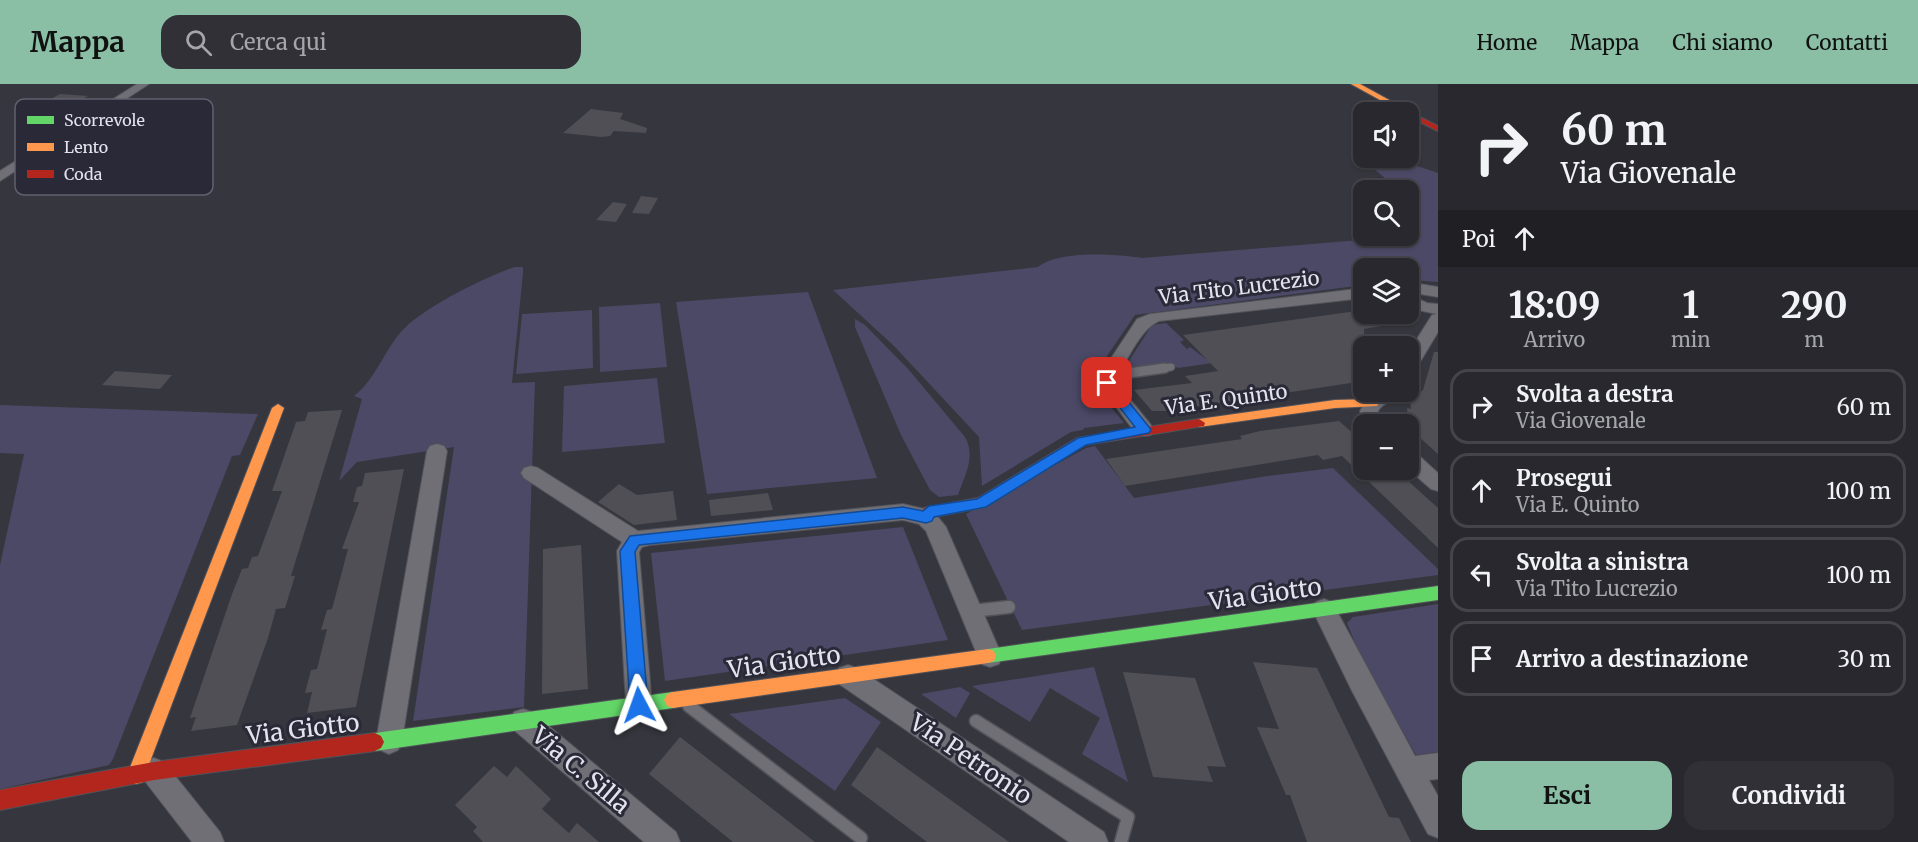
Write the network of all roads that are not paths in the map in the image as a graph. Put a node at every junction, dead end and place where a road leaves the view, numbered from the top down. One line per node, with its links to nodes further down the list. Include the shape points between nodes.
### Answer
1 (144, 84): 3 (street)
2 (1355, 84): 4 (street)
3 (121, 99)
4 (1387, 102)
5 (1419, 119): 6 (street)
6 (1438, 129)
7 (15, 167): 8 (street)
8 (0, 177)
9 (1419, 288): 10 (street)
10 (1436, 290)
11 (1353, 294): 16 (street, Via Tito Lucrezio, via 1156,317 1143,322)
12 (1419, 304): 13 (street)
13 (1437, 312): 14 (street)
14 (1419, 347)
15 (1171, 367): 16 (lane, via 1129,373)
16 (1113, 369): 20 (street, via 1107,383)
17 (1373, 403): 19 (street); 20 (street, Via E. Quinto, via 1335,404)
18 (278, 408): 40 (street)
19 (1370, 414)
20 (1144, 430): 25 (street, Via E. Quinto, via 1082,441 981,503 929,512)
21 (437, 451): 37 (street)
22 (1419, 467): 24 (street)
23 (531, 473): 26 (street)
24 (1438, 484)
25 (926, 517): 26 (street, via 903,513); 30 (street, via 935,527)
26 (635, 540): 34 (street, via 628,551)
27 (1438, 593): 29 (street, Via Giotto)
28 (1009, 607): 30 (lane)
29 (1324, 609): 31 (street, Via Giotto); 39 (street)
30 (972, 611): 31 (street)
31 (990, 656): 32 (street, Via Giotto)
32 (848, 676): 33 (street, Via Giotto); 46 (street, Via Petronio)
33 (680, 699): 34 (street, Via Giotto); 43 (lane)
34 (639, 705): 35 (street, Via Giotto)
35 (523, 721): 37 (street, Via Giotto); 45 (street, Via C. Silla)
36 (976, 721): 47 (lane, via 1128,817)
37 (389, 741): 40 (street, Via Giotto)
38 (1438, 766): 39 (street)
39 (1408, 770): 42 (street)
40 (145, 773): 41 (street, Via Giotto); 44 (street)
41 (0, 800)
42 (1438, 824)
43 (861, 838)
44 (210, 842)
45 (666, 842)
46 (1094, 842)
47 (1121, 842)

